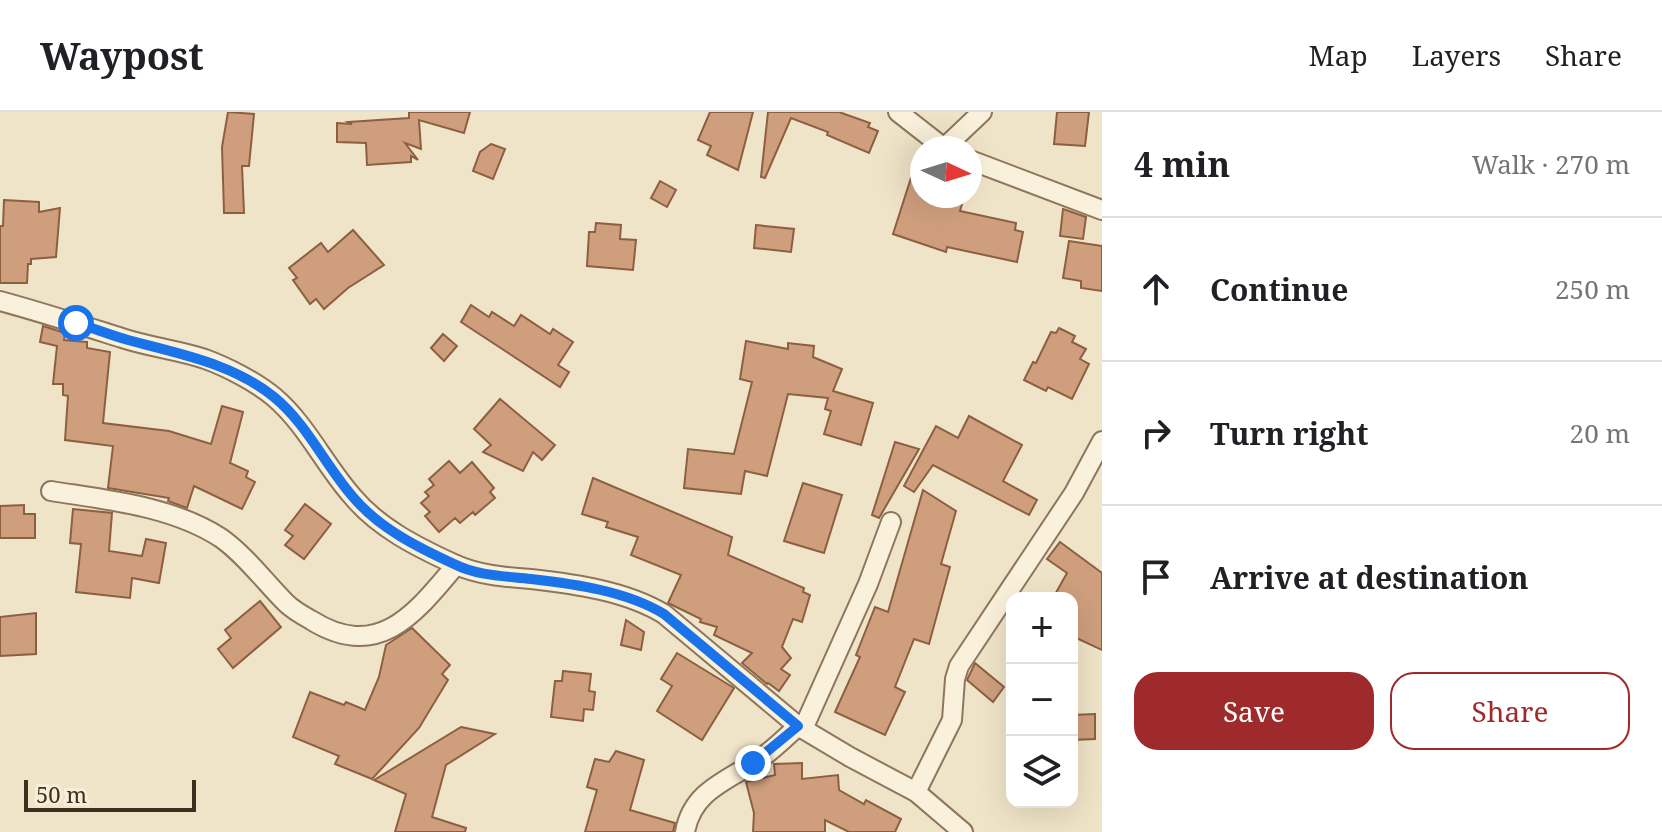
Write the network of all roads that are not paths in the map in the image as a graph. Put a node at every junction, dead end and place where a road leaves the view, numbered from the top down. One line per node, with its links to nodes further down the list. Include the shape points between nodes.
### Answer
1 (898, 112): 3 (street)
2 (982, 112): 4 (street)
3 (929, 136)
4 (957, 136)
5 (982, 165): 6 (street)
6 (1102, 210)
7 (0, 301): 11 (street, via 206,359 272,395 374,519)
8 (1102, 441): 13 (street, via 1074,493 959,666 952,720)
9 (51, 491): 11 (street, via 157,511 199,526 223,540 290,607 326,629 354,638 383,633 420,608)
10 (891, 522): 12 (street, via 868,584)
11 (456, 565): 12 (street, via 641,600)
12 (800, 727): 13 (street); 14 (street, via 703,795 693,806)
13 (916, 792): 15 (street)
14 (685, 832)
15 (963, 832)

